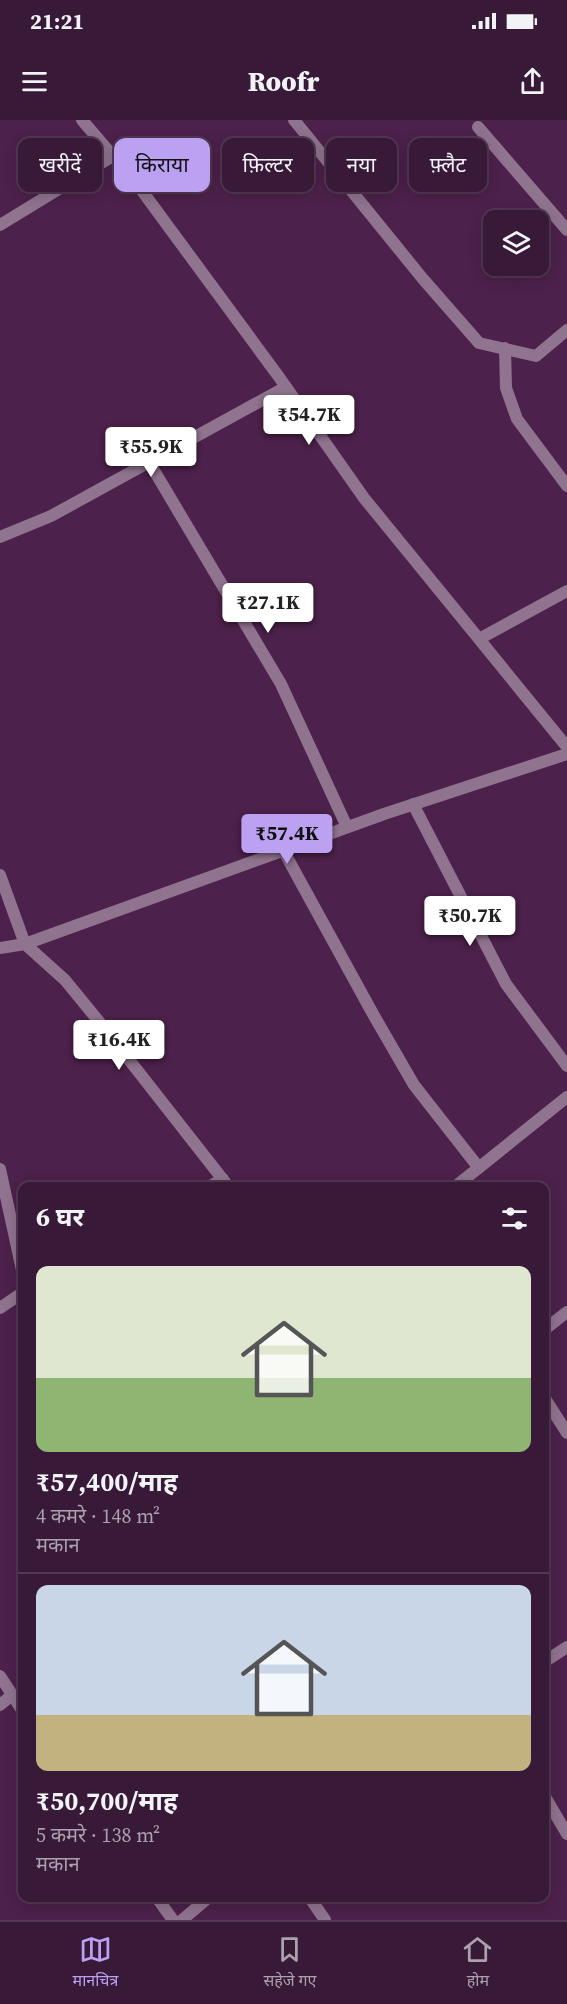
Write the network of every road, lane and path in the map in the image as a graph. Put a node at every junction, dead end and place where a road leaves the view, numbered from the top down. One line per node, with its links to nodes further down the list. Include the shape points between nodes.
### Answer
1 (82, 120): 4 (street)
2 (294, 120): 8 (street, via 479,343)
3 (479, 122): 6 (street)
4 (113, 156): 5 (street); 9 (street)
5 (0, 225)
6 (567, 230)
7 (567, 330): 8 (street, via 536,356)
8 (505, 348): 11 (street, via 506,388 518,419)
9 (286, 387): 10 (street); 14 (street, via 364,498)
10 (149, 462): 12 (street, via 51,516); 18 (street, via 281,684)
11 (567, 486)
12 (0, 537)
13 (567, 591): 14 (street)
14 (479, 639): 15 (street)
15 (567, 747)
16 (567, 754): 17 (street)
17 (412, 804): 18 (street); 23 (street, via 507,984)
18 (347, 827): 19 (street)
19 (283, 850): 21 (street); 25 (street, via 414,1084)
20 (0, 874): 21 (street)
21 (25, 944): 22 (street); 27 (street, via 65,980)
22 (0, 948)
23 (567, 1066)
24 (567, 1097): 25 (street)
25 (479, 1168): 28 (street)
26 (0, 1169): 29 (street)
27 (224, 1182)
28 (461, 1182)
29 (18, 1252)
30 (18, 1296): 31 (street)
31 (0, 1308)
32 (567, 1312): 33 (street)
33 (549, 1326)
34 (549, 1405): 35 (street)
35 (567, 1433)
36 (567, 1647): 37 (street)
37 (549, 1659)
38 (0, 1676): 39 (street)
39 (12, 1695): 40 (street); 41 (street)
40 (18, 1704)
41 (0, 1705)
42 (549, 1803): 43 (street)
43 (567, 1834)
44 (160, 1902): 47 (street)
45 (203, 1902): 48 (street)
46 (313, 1902): 49 (street)
47 (173, 1920)
48 (182, 1920)
49 (325, 1920)

